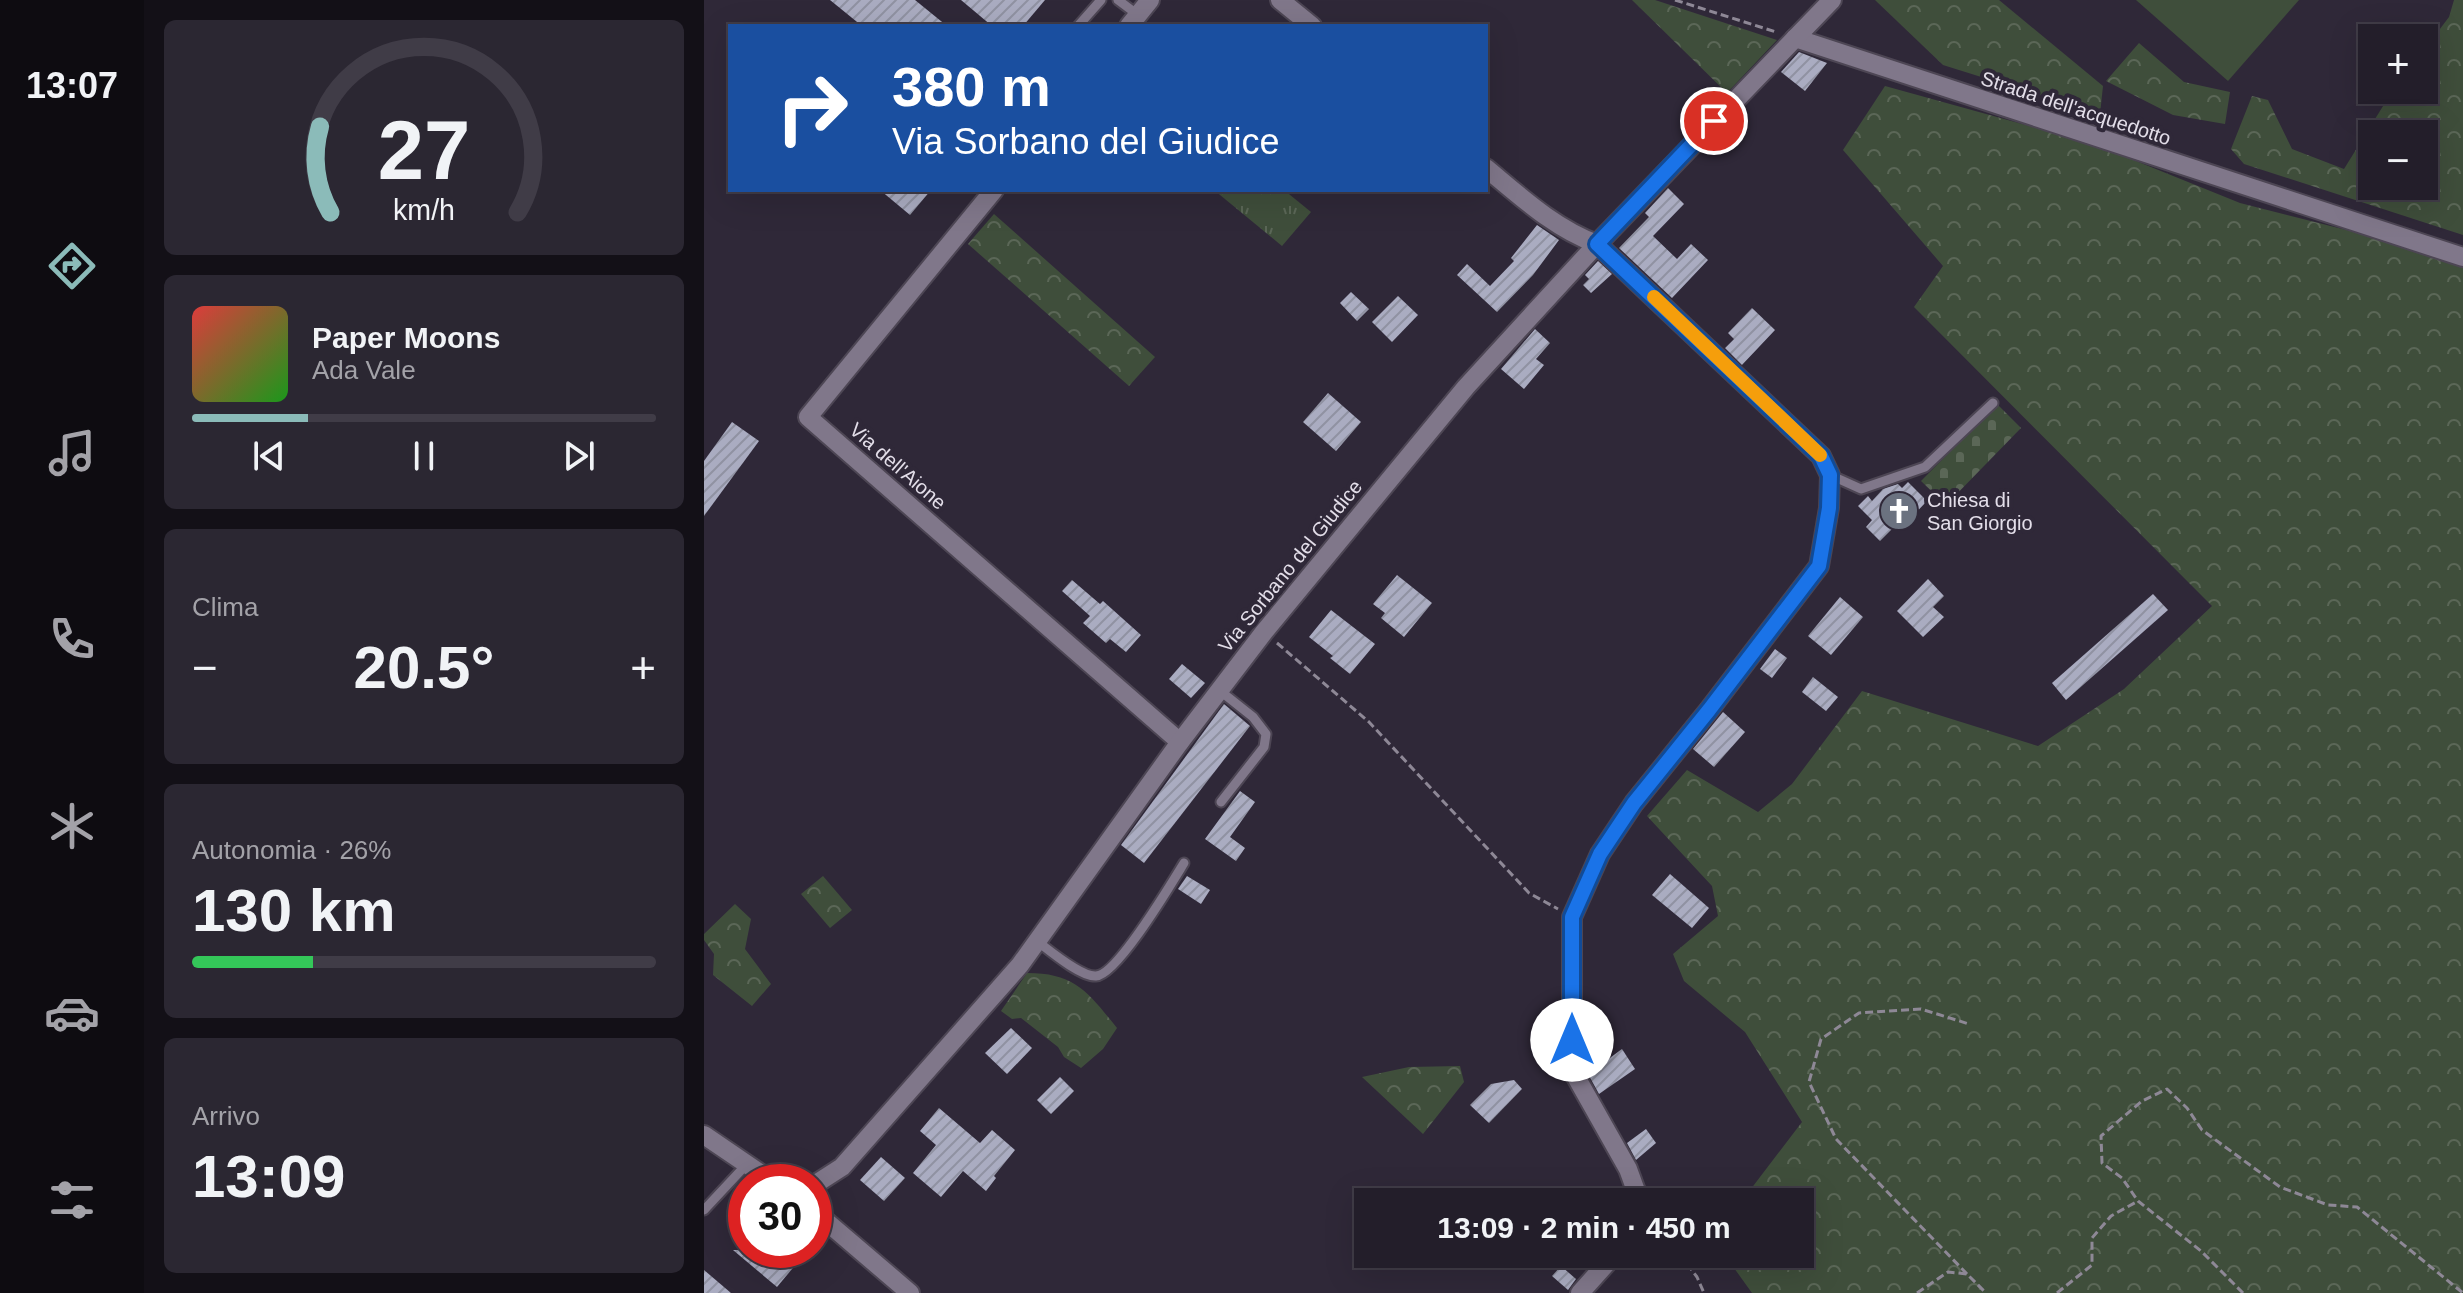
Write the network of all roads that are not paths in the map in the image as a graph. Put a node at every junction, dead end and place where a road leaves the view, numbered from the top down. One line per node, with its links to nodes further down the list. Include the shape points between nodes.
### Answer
1 (1101, 0): 7 (lane)
2 (1118, 0): 6 (lane)
3 (1150, 0): 6 (street)
4 (1280, 0): 8 (street)
5 (1832, 0): 9 (street, Via Sorbano del Giudice)
6 (1133, 21)
7 (1080, 24)
8 (1310, 24)
9 (1795, 38): 12 (street, Via Sorbano del Giudice); 13 (street, Strada dell'acquedotto)
10 (1488, 170): 12 (street, via 1543,215)
11 (992, 192): 17 (street, Via dell'Aione, via 808,417)
12 (1597, 244): 15 (street, via 1821,456); 16 (street, Via Sorbano del Giudice, via 1466,387)
13 (2463, 257)
14 (1993, 403): 15 (lane, via 1925,467 1861,489)
15 (1830, 475): 25 (street, via 1819,566 1634,803 1600,854 1572,917 1575,1075)
16 (1219, 690): 17 (street, Via Sorbano del Giudice); 18 (lane, via 1266,734 1264,747)
17 (1180, 742): 20 (street, Via Sorbano del Giudice)
18 (1221, 802)
19 (1184, 863): 20 (lane, via 1122,956 1104,974 1082,972)
20 (1037, 941): 23 (street, Via Sorbano del Giudice)
21 (704, 1135): 22 (street)
22 (745, 1164)
23 (832, 1173)
24 (728, 1184): 26 (lane)
25 (1635, 1188)
26 (704, 1210)
27 (832, 1226): 29 (street)
28 (1602, 1268): 30 (street)
29 (910, 1293)
30 (1580, 1293)

